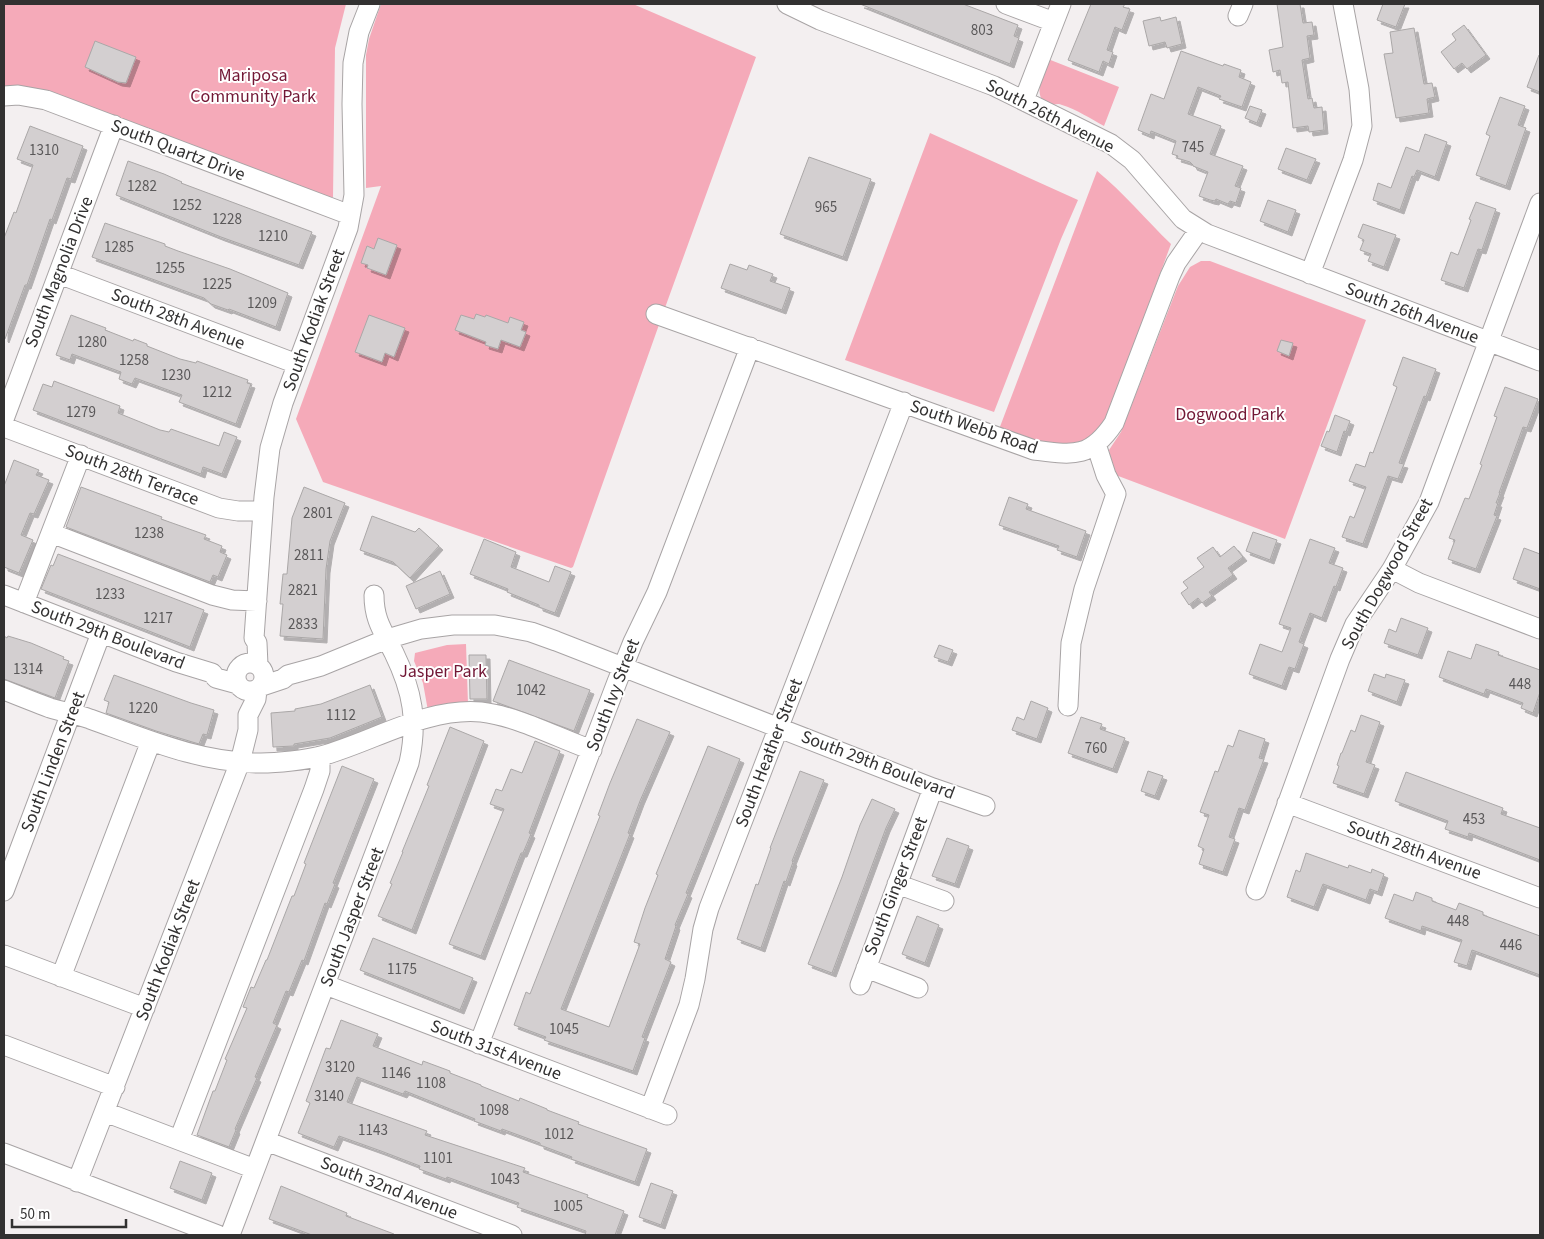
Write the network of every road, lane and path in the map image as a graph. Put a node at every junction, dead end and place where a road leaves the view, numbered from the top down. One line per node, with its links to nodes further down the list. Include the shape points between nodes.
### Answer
1 (370, 4): 11 (street, South Kodiak Street, via 359,32 353,63 354,194)
2 (787, 4): 8 (street, South 26th Avenue)
3 (1006, 4): 6 (street)
4 (1061, 4): 6 (street)
5 (1343, 4): 14 (street, via 1359,89 1362,126 1353,160)
6 (1054, 22): 8 (street)
7 (4, 96): 9 (street, South Quartz Drive, via 46,100)
8 (1024, 100): 12 (street, South 26th Avenue, via 1120,150 1179,215)
9 (114, 125): 11 (street, South Quartz Drive); 13 (street, South Magnolia Drive)
10 (1540, 203): 16 (street, South Dogwood Street)
11 (350, 215): 19 (street, South Kodiak Street, via 345,237)
12 (1199, 230): 14 (street, South 26th Avenue); 23 (street, South Webb Road, via 1170,276 1114,423)
13 (59, 274): 19 (street, South 28th Avenue); 21 (street, South Magnolia Drive)
14 (1310, 274): 16 (street, South 26th Avenue)
15 (656, 314): 17 (street, South Webb Road)
16 (1489, 342): 18 (street, South 26th Avenue); 27 (street, South Dogwood Street, via 1429,502)
17 (750, 347): 20 (street, South Webb Road); 35 (street, South Ivy Street, via 657,592)
18 (1540, 362)
19 (298, 364): 25 (street, South Kodiak Street, via 272,439)
20 (904, 402): 23 (street, South Webb Road, via 1034,450 1071,454 1086,451); 41 (street, South Heather Street)
21 (4, 419)
22 (4, 427): 24 (street, South 28th Terrace)
23 (1096, 444): 38 (street, via 1116,494 1084,589 1071,643)
24 (81, 455): 25 (street, South 28th Terrace, via 219,508); 26 (street)
25 (263, 511): 30 (street, South Kodiak Street)
26 (51, 533): 30 (street, via 212,595); 31 (street)
27 (1392, 569): 32 (street, via 1419,583); 47 (street, South Dogwood Street, via 1355,624)
28 (374, 595): 34 (street, South Jasper Street, via 376,618)
29 (4, 596): 31 (street, South 29th Boulevard)
30 (257, 602): 36 (street, South Kodiak Street, via 254,638 250,642)
31 (24, 604): 33 (street, South 29th Boulevard)
32 (1540, 629)
33 (101, 633): 36 (street, South 29th Boulevard, via 212,673 217,670); 39 (street, South Linden Street)
34 (387, 639): 35 (street, South 29th Boulevard, via 421,629 496,625 531,632); 36 (street, South 29th Boulevard, via 283,679); 40 (street, South Jasper Street, via 407,685)
35 (623, 667): 41 (street, South 29th Boulevard); 43 (street, South Ivy Street)
36 (250, 677): 45 (street, South Kodiak Street, via 256,699 248,715 248,730)
37 (4, 690): 39 (street)
38 (1068, 706)
39 (71, 714): 42 (street); 51 (street, South Linden Street)
40 (414, 723): 43 (street, via 438,716 480,712 502,716); 44 (street); 56 (street, South Jasper Street, via 413,746 405,777)
41 (779, 726): 46 (street, South 29th Boulevard); 63 (street, South Heather Street, via 709,908 689,1006)
42 (151, 741): 45 (street, via 196,755); 55 (street)
43 (592, 750): 59 (street, South Ivy Street)
44 (320, 756): 45 (street, via 263,763); 64 (street, via 320,771 314,789)
45 (240, 762): 58 (street, South Kodiak Street)
46 (933, 788): 48 (street, South 29th Boulevard); 49 (street, South Ginger Street)
47 (1287, 803): 50 (street, South Dogwood Street); 52 (street, South 28th Avenue)
48 (984, 806)
49 (897, 884): 53 (street); 57 (street, South Ginger Street, via 863,976)
50 (1256, 890)
51 (4, 891)
52 (1540, 898)
53 (944, 901)
54 (4, 955): 55 (street)
55 (61, 977): 58 (street)
56 (326, 985): 59 (street, South 31st Avenue); 65 (street, South Jasper Street)
57 (918, 988)
58 (145, 1008): 61 (street, South Kodiak Street)
59 (479, 1044): 63 (street, South 31st Avenue)
60 (4, 1045): 61 (street)
61 (114, 1087): 62 (street, South Kodiak Street)
62 (105, 1112): 64 (street); 68 (street, South Kodiak Street)
63 (658, 1112)
64 (179, 1140): 67 (street)
65 (266, 1141): 67 (street, South Jasper Street); 71 (street, South 32nd Avenue)
66 (4, 1153): 68 (street)
67 (255, 1169): 69 (street, South Jasper Street)
68 (81, 1173): 70 (street)
69 (232, 1230)
70 (218, 1235)
71 (512, 1235)

